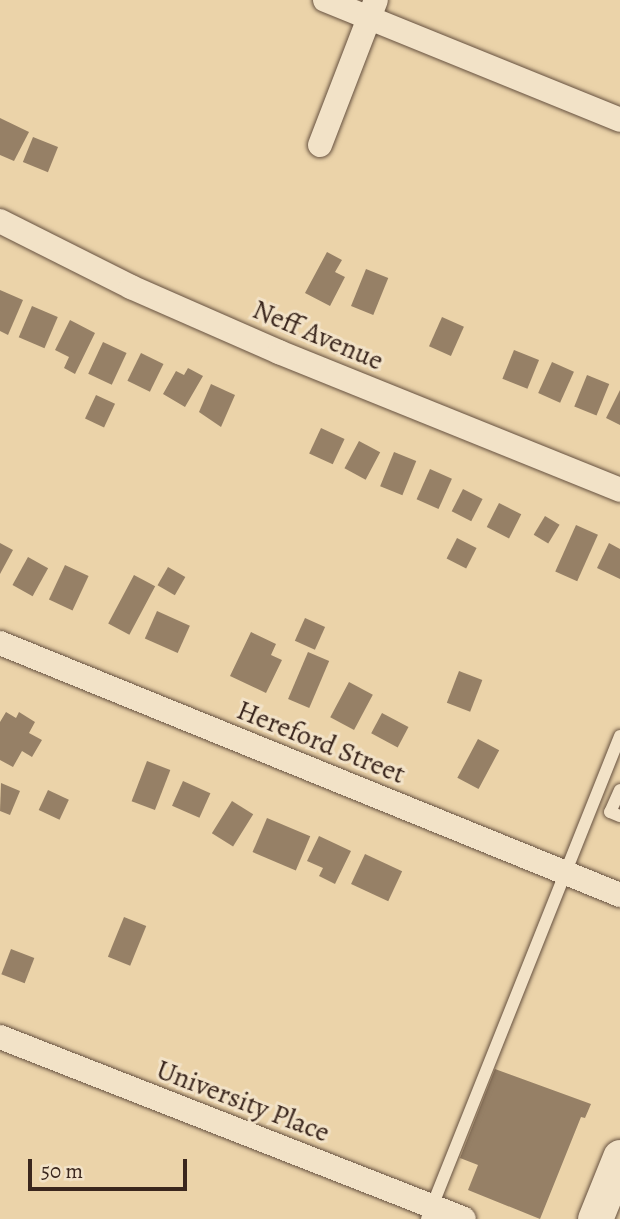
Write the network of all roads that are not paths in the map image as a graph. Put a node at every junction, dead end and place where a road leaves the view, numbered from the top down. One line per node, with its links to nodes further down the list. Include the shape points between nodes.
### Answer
1 (325, 0): 2 (street)
2 (373, 9): 3 (street); 4 (street)
3 (620, 120)
4 (320, 145)
5 (0, 221): 6 (street, Neff Avenue, via 131,287 255,341)
6 (620, 490)
7 (0, 643): 11 (street, Hereford Street)
8 (620, 736): 11 (lane)
9 (620, 790): 10 (lane, via 610,812)
10 (620, 816)
11 (564, 872): 12 (street, Hereford Street); 15 (lane)
12 (620, 895)
13 (0, 1037): 15 (street, University Place)
14 (620, 1157): 17 (main road)
15 (430, 1213): 16 (street, University Place)
16 (464, 1219)
17 (595, 1219)

